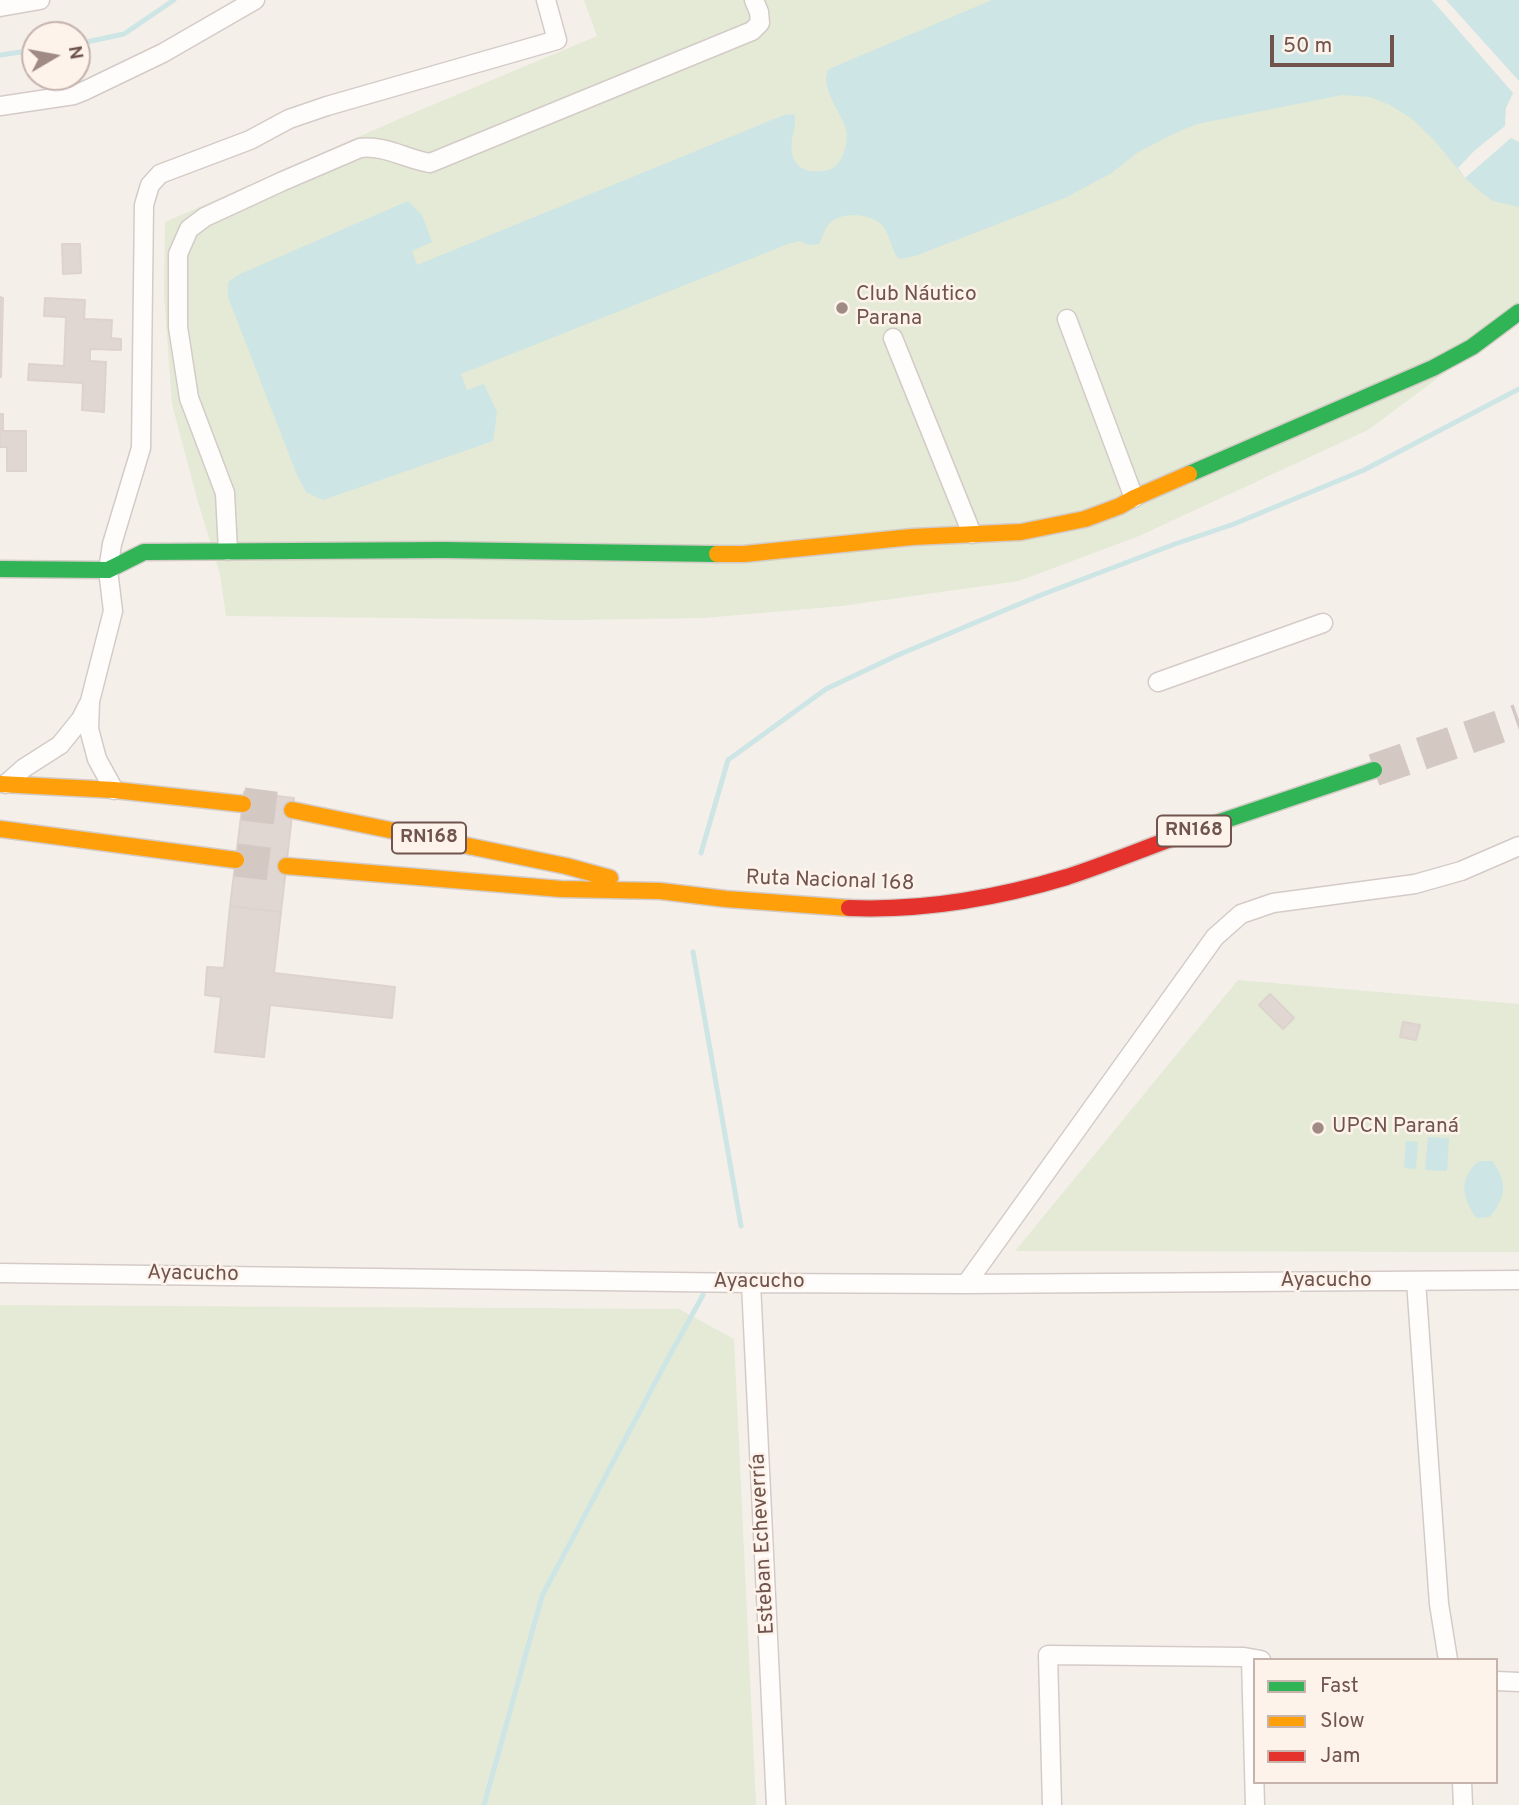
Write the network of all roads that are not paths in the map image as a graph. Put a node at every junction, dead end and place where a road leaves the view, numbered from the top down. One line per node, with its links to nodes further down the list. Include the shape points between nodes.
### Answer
1 (40, 0): 5 (street)
2 (255, 0): 6 (street, via 163,53 84,91)
3 (546, 0): 14 (street, via 557,40 289,119 250,140 160,174 150,184 144,205 141,448)
4 (754, 0): 12 (street, via 760,23 752,31 430,163 373,147 360,148 205,217 188,229 178,254 178,327 189,398 225,493)
5 (0, 7)
6 (0, 106)
7 (1519, 312): 10 (main road, via 1472,347 1433,368)
8 (1067, 319): 10 (street)
9 (893, 338): 11 (street)
10 (1134, 498): 11 (main road, via 1085,519 1021,532)
11 (972, 534): 12 (main road, via 744,554)
12 (228, 551): 14 (main road, via 144,552)
13 (0, 569): 14 (main road)
14 (108, 570): 17 (street, via 113,611)
15 (1323, 623): 16 (street)
16 (1158, 682)
17 (90, 701): 19 (street, via 60,745); 20 (street, via 89,729 97,759)
18 (1374, 770): 27 (main road, Ruta Nacional 168 / RN168, via 1069,876 966,902 865,909)
19 (3, 784): 20 (main road)
20 (114, 790): 21 (main road)
21 (243, 804)
22 (292, 810): 27 (main road, RN168, via 566,866)
23 (0, 829): 25 (main road)
24 (1519, 846): 32 (street, via 1461,871 1415,884 1273,903 1241,914 1215,937)
25 (236, 860)
26 (286, 866): 27 (main road, RN168, via 561,889)
27 (660, 891)
28 (0, 1273): 31 (street, Ayacucho)
29 (1519, 1280): 30 (street, Ayacucho)
30 (1416, 1281): 32 (street, Ayacucho); 34 (street, via 1439,1604)
31 (751, 1283): 32 (street, Ayacucho); 39 (street, Esteban Echeverría)
32 (966, 1284)
33 (1253, 1658): 40 (street, via 1048,1655)
34 (1448, 1658)
35 (1498, 1681): 36 (street)
36 (1519, 1682)
37 (1255, 1784): 41 (street)
38 (1462, 1784): 42 (street)
39 (776, 1805)
40 (1052, 1805)
41 (1255, 1805)
42 (1463, 1805)

